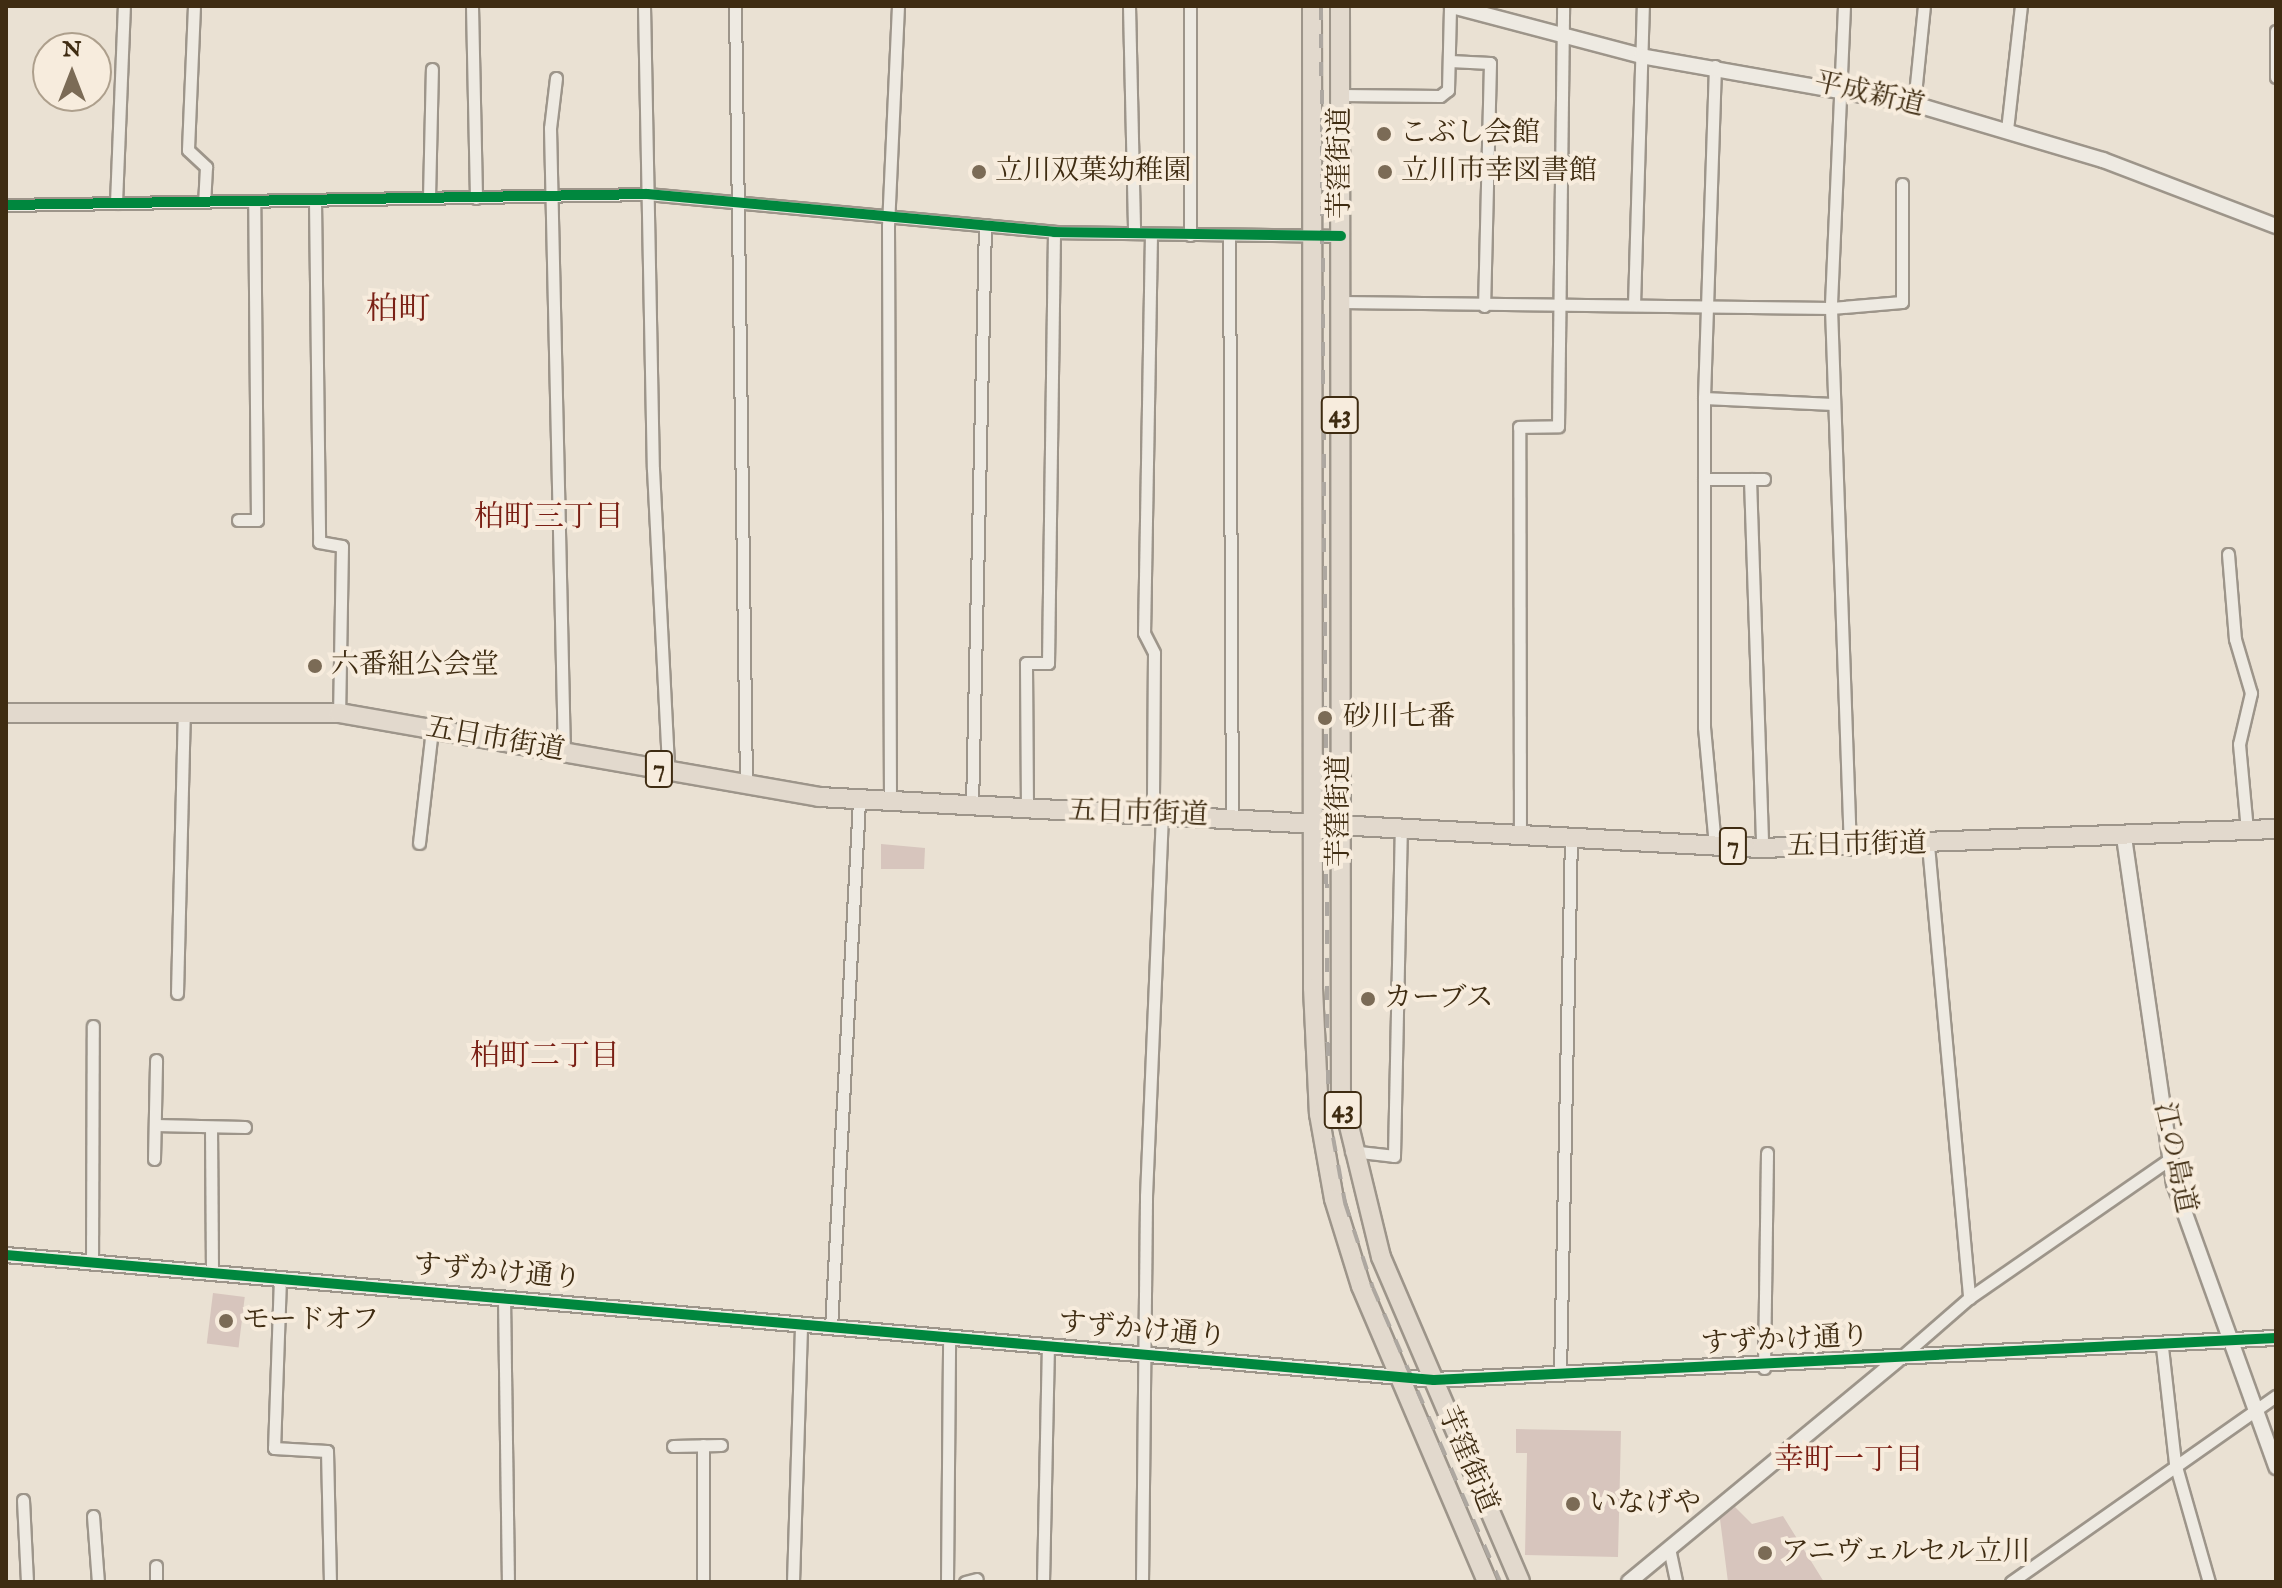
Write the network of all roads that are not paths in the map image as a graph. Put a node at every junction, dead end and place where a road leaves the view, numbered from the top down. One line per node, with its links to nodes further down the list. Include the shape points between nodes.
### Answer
1 (124, 6): 39 (street)
2 (194, 6): 37 (street, via 188,150 206,167)
3 (472, 6): 34 (street)
4 (644, 6): 31 (street)
5 (735, 6): 35 (street)
6 (898, 6): 41 (street)
7 (1129, 6): 45 (street)
8 (1190, 6): 47 (street)
9 (1312, 6): 49 (main road, 芋窪街道 / 43)
10 (1340, 6): 27 (main road, 芋窪街道 / 43)
11 (1451, 6): 17 (street, 平成新道); 21 (street)
12 (1563, 6): 19 (street)
13 (1643, 6): 20 (street)
14 (1844, 6): 26 (street)
15 (1924, 6): 28 (street)
16 (2021, 6): 29 (street)
17 (1486, 11): 19 (street, 平成新道)
18 (2276, 31): 24 (street)
19 (1559, 35): 20 (street, 平成新道); 54 (street)
20 (1641, 56): 22 (street, 平成新道); 52 (street)
21 (1450, 61): 27 (street, via 1448,90 1440,96); 53 (street, via 1490,63)
22 (1715, 66): 26 (street, 平成新道); 55 (street)
23 (432, 69): 33 (street)
24 (2276, 77)
25 (556, 78): 32 (street)
26 (1838, 86): 28 (street, 平成新道); 56 (street)
27 (1341, 95): 50 (main road, 芋窪街道 / 43)
28 (1914, 104): 29 (street, 平成新道)
29 (2007, 130): 43 (street, 平成新道)
30 (1902, 184): 56 (street, via 1902,302)
31 (647, 194): 32 (street); 35 (street); 69 (street)
32 (551, 196): 34 (street); 68 (street)
33 (429, 198): 34 (street); 36 (street)
34 (476, 198)
35 (735, 199): 41 (street); 70 (street)
36 (315, 201): 38 (street); 66 (street, via 319,542 342,546)
37 (204, 202): 38 (street); 39 (street)
38 (254, 202): 62 (street, via 257,520)
39 (116, 203): 40 (street)
40 (6, 205)
41 (890, 216): 42 (street); 72 (street)
42 (985, 225): 44 (street); 73 (street)
43 (2276, 226)
44 (1054, 232): 45 (street); 74 (street, via 1048,663 1026,663)
45 (1134, 233): 46 (street)
46 (1151, 234): 47 (street); 75 (street, via 1144,633 1154,653)
47 (1190, 235): 48 (street)
48 (1229, 235): 49 (street); 76 (street)
49 (1313, 236): 50 (street); 77 (main road, 芋窪街道 / 43)
50 (1341, 236): 51 (main road, 芋窪街道 / 43)
51 (1341, 302): 53 (street); 78 (main road, 芋窪街道 / 43)
52 (1634, 305): 54 (street); 55 (street)
53 (1484, 306): 54 (street)
54 (1555, 306): 82 (street, via 1558,426 1519,427)
55 (1706, 308): 56 (street); 57 (street)
56 (1831, 308): 58 (street)
57 (1704, 398): 58 (street); 59 (street)
58 (1833, 404): 89 (street)
59 (1704, 479): 60 (street); 86 (street, via 1704,727)
60 (1750, 479): 61 (street); 88 (street)
61 (1764, 479)
62 (238, 520)
63 (2228, 554): 81 (street, via 2235,639 2251,693 2239,744)
64 (6, 713): 65 (main road, 五日市街道 / 7)
65 (184, 713): 66 (main road, 五日市街道 / 7); 90 (street)
66 (339, 713): 67 (main road, 五日市街道 / 7)
67 (432, 729): 68 (main road, 五日市街道 / 7); 85 (street)
68 (564, 753): 69 (main road, 五日市街道 / 7)
69 (668, 770): 70 (main road, 五日市街道 / 7)
70 (746, 784): 71 (main road, 五日市街道 / 7)
71 (859, 800): 72 (main road, 五日市街道 / 7); 107 (street)
72 (890, 801): 73 (main road, 五日市街道 / 7)
73 (972, 806): 74 (main road, 五日市街道 / 7)
74 (1027, 809): 75 (main road, 五日市街道 / 7)
75 (1157, 815): 76 (main road, 五日市街道 / 7); 113 (street)
76 (1232, 818): 77 (main road, 五日市街道 / 7)
77 (1314, 823): 78 (main road, 五日市街道 / 7); 117 (main road, 芋窪街道 / 43, via 1313,988 1325,1151 1361,1286)
78 (1342, 824): 79 (main road, 五日市街道 / 7); 96 (main road, 芋窪街道 / 43, via 1339,1049)
79 (1401, 828): 82 (main road, 五日市街道 / 7); 96 (street, via 1394,1156)
80 (2276, 829): 81 (main road, 五日市街道 / 7)
81 (2247, 830): 84 (main road, 五日市街道 / 7)
82 (1520, 835): 83 (main road, 五日市街道 / 7)
83 (1571, 837): 86 (main road, 五日市街道 / 7); 116 (street)
84 (2124, 837): 87 (main road, 五日市街道 / 7); 99 (street, 江の島道)
85 (419, 843)
86 (1715, 845): 88 (main road, 五日市街道 / 7)
87 (1928, 845): 89 (main road, 五日市街道 / 7); 105 (street)
88 (1762, 848): 89 (main road, 五日市街道 / 7)
89 (1850, 849)
90 (177, 993)
91 (93, 1026): 101 (street)
92 (156, 1060): 93 (street)
93 (155, 1125): 94 (street); 98 (street)
94 (211, 1127): 95 (street); 102 (street)
95 (245, 1127)
96 (1351, 1151): 118 (main road, 芋窪街道 / 43, via 1381,1257)
97 (1767, 1153): 115 (street)
98 (154, 1159)
99 (2168, 1160): 105 (street); 110 (street, 江の島道)
100 (6, 1255): 101 (street, すずかけ通り)
101 (92, 1262): 102 (street, すずかけ通り)
102 (212, 1272): 103 (street, すずかけ通り)
103 (280, 1278): 104 (street, すずかけ通り); 133 (street, via 274,1448 327,1451)
104 (504, 1298): 106 (street, すずかけ通り); 134 (street)
105 (1969, 1298): 114 (street)
106 (801, 1324): 107 (street, すずかけ通り); 136 (street)
107 (831, 1328): 108 (street, すずかけ通り)
108 (949, 1338): 111 (street, すずかけ通り); 137 (street)
109 (2276, 1338): 110 (street, すずかけ通り)
110 (2229, 1341): 112 (street, すずかけ通り); 120 (street, 江の島道)
111 (1048, 1347): 113 (street, すずかけ通り); 138 (street)
112 (2162, 1347): 114 (street, すずかけ通り); 124 (street)
113 (1144, 1355): 117 (street, すずかけ通り); 139 (street)
114 (1898, 1360): 115 (street, すずかけ通り); 128 (street)
115 (1764, 1368): 116 (street, すずかけ通り)
116 (1560, 1374): 118 (street, すずかけ通り)
117 (1401, 1377): 118 (street, すずかけ通り); 140 (main road, 芋窪街道 / 43)
118 (1434, 1380): 141 (main road, 芋窪街道 / 43)
119 (2276, 1396): 120 (street)
120 (2255, 1409): 124 (street); 125 (street, 江の島道)
121 (703, 1445): 122 (street); 123 (street); 135 (street)
122 (721, 1445)
123 (673, 1446)
124 (2175, 1463): 144 (street); 145 (street)
125 (2276, 1467)
126 (23, 1500): 130 (street)
127 (93, 1516): 131 (street)
128 (1669, 1548): 142 (street); 143 (street)
129 (156, 1566): 132 (street)
130 (27, 1582)
131 (98, 1582)
132 (156, 1582)
133 (330, 1582)
134 (508, 1582)
135 (703, 1582)
136 (793, 1582)
137 (947, 1582)
138 (1043, 1582)
139 (1142, 1582)
140 (1487, 1582)
141 (1520, 1582)
142 (1629, 1582)
143 (1676, 1582)
144 (2011, 1582)
145 (2209, 1582)

